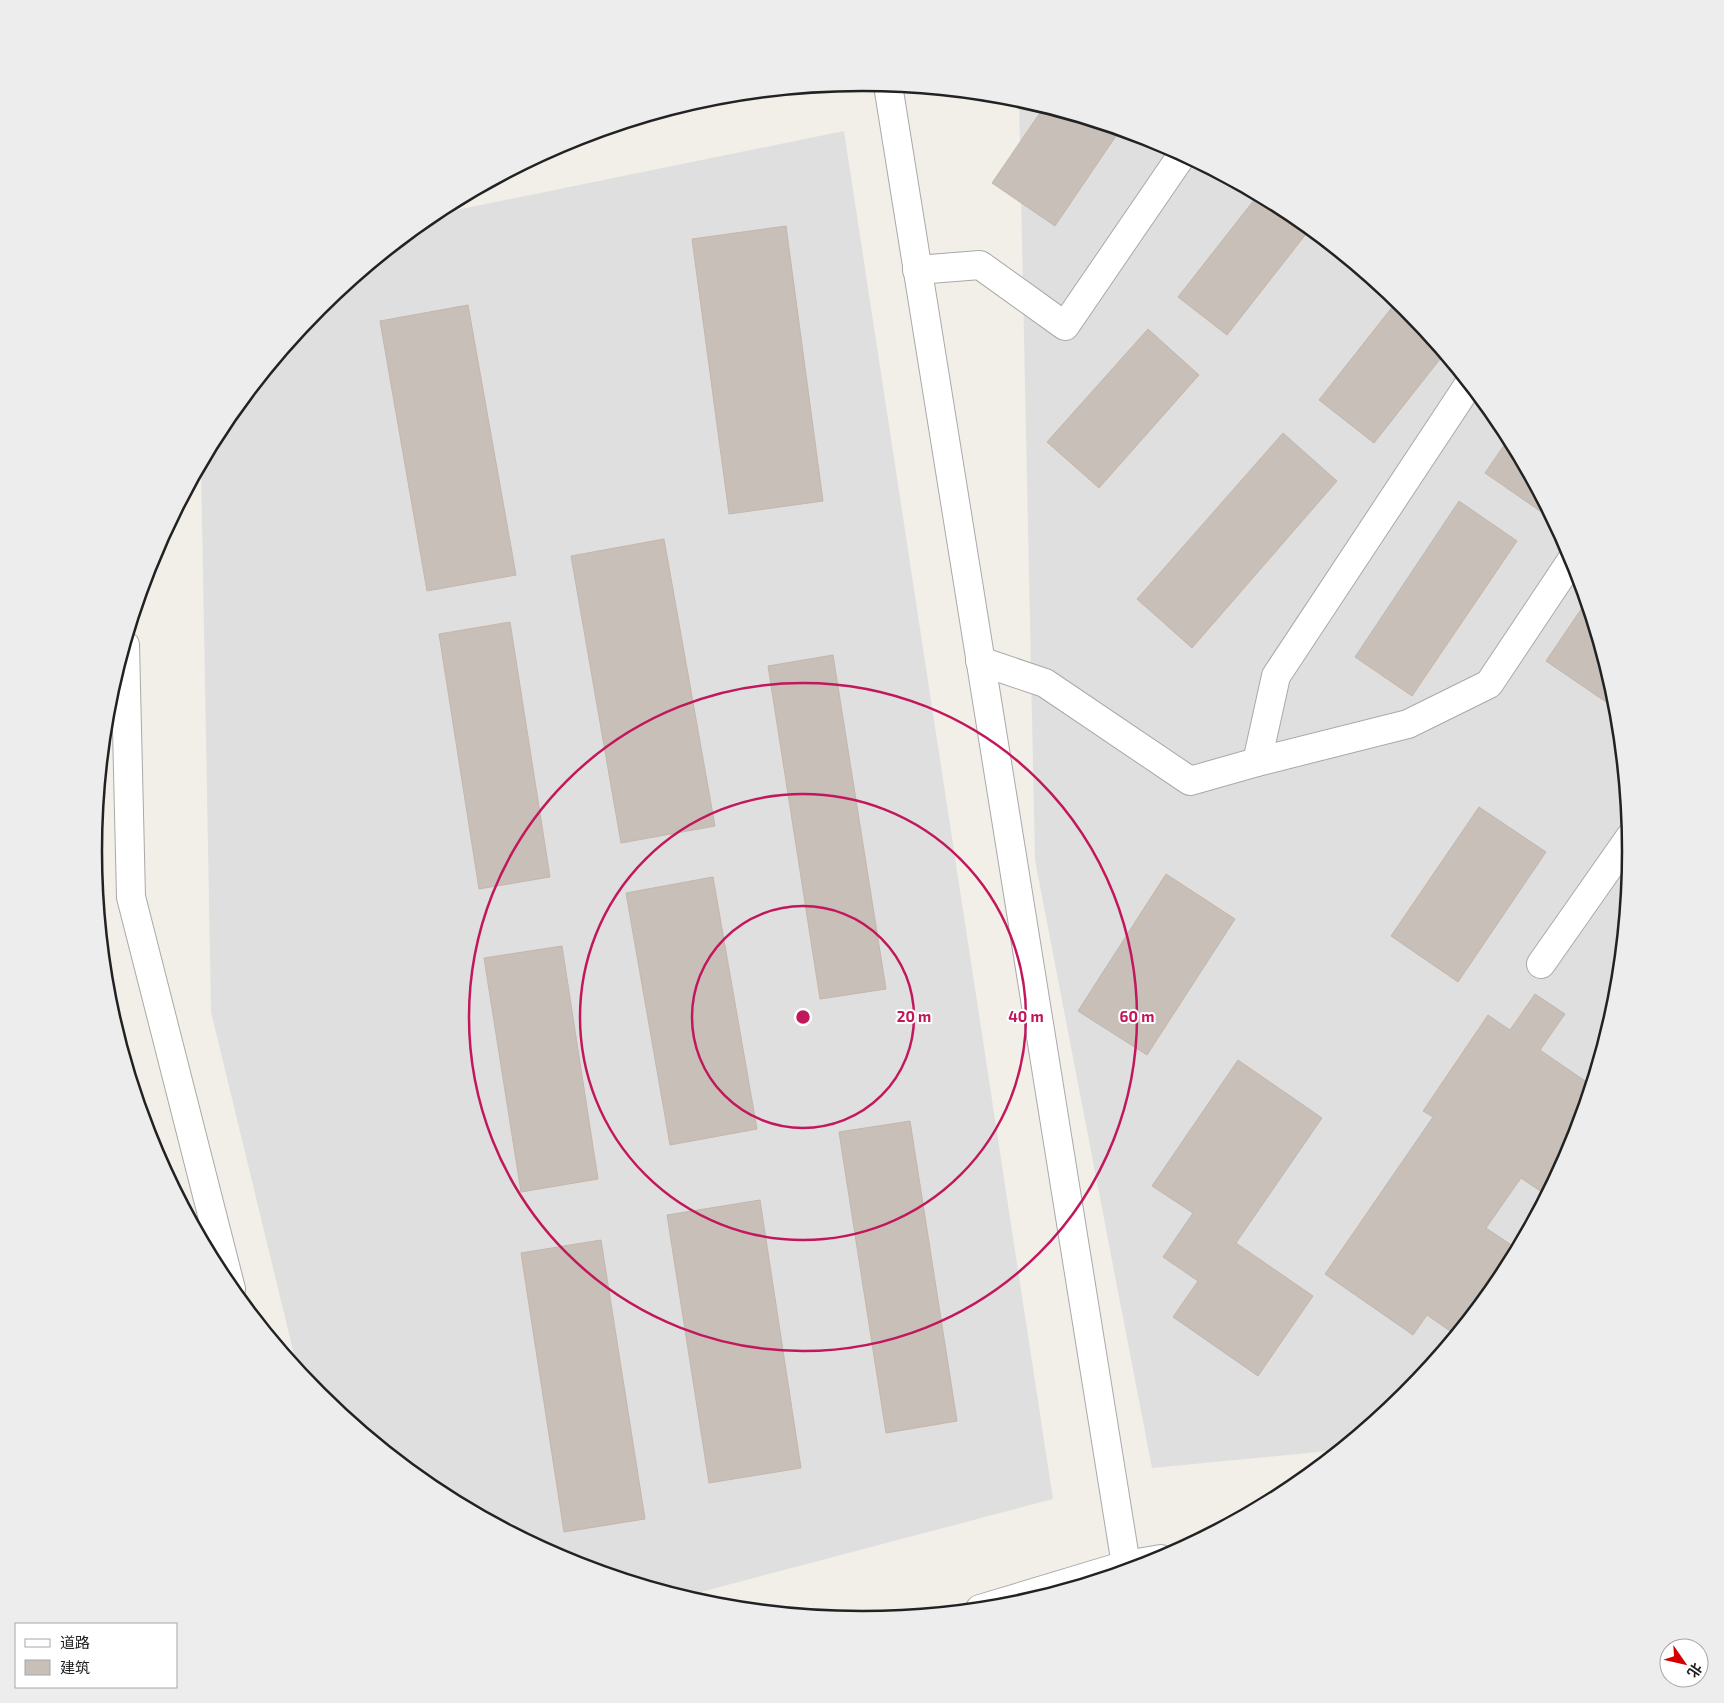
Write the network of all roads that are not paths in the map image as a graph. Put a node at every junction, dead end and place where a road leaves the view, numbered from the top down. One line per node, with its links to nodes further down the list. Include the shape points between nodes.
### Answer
1 (889, 92): 3 (street)
2 (1178, 161): 3 (street, via 1065,326 980,264)
3 (917, 270): 6 (street)
4 (1465, 390): 8 (street, via 1276,676)
5 (1567, 568): 8 (street, via 1489,684 1408,724)
6 (980, 661): 8 (street, via 1045,683 1190,781); 12 (street)
7 (125, 665): 11 (street, via 131,897)
8 (1257, 762)
9 (1622, 848): 10 (street)
10 (1541, 964)
11 (225, 1266)
12 (1126, 1564)

